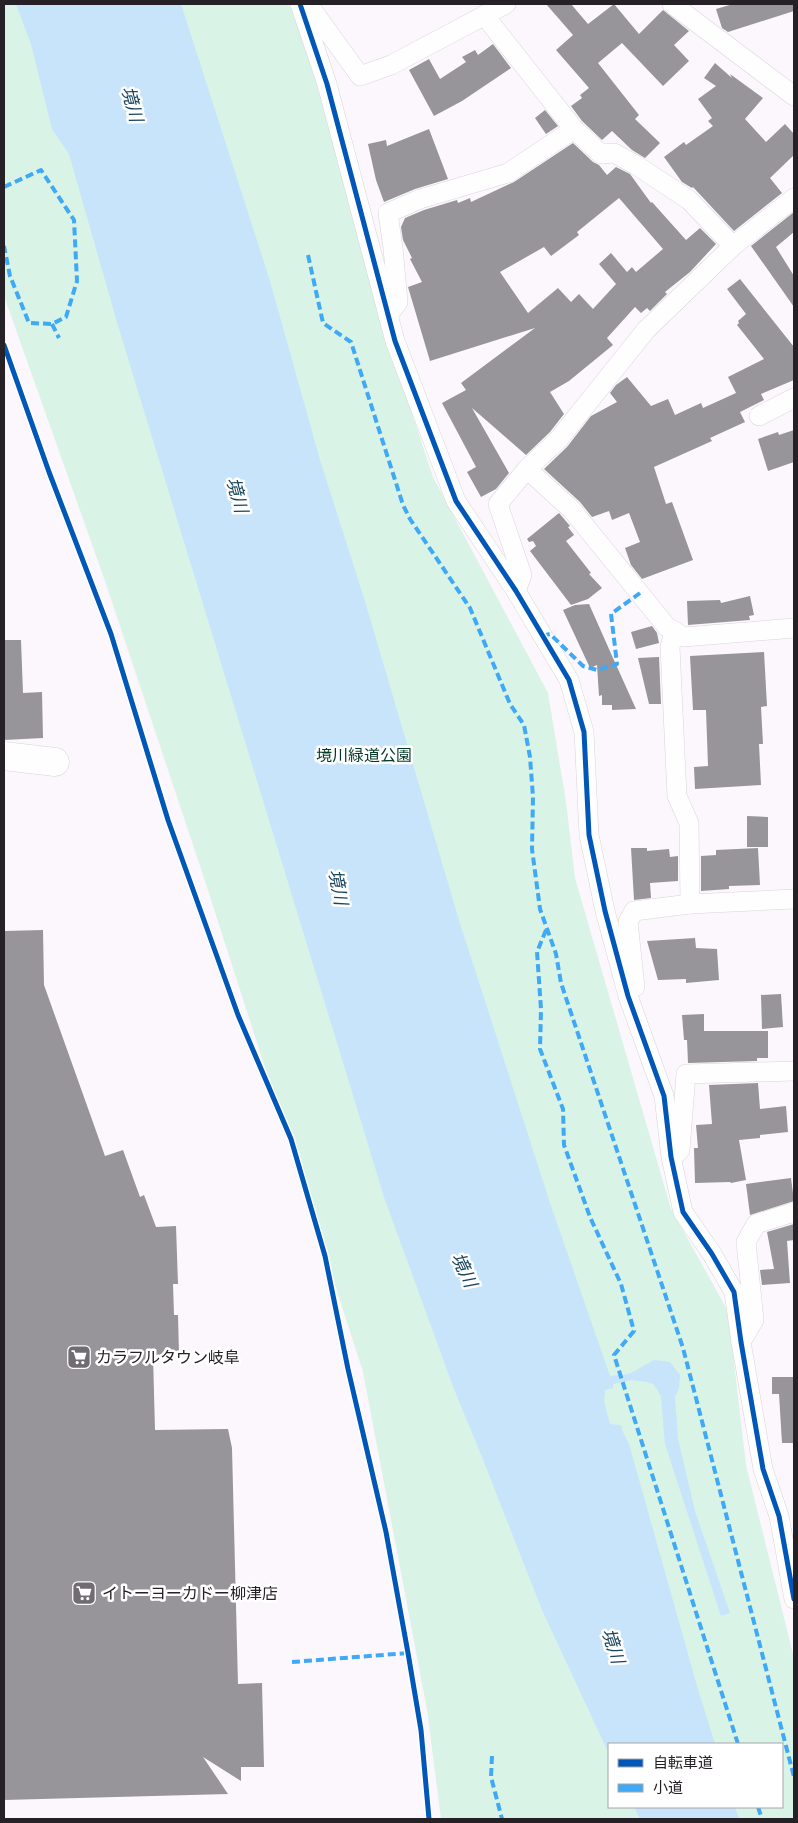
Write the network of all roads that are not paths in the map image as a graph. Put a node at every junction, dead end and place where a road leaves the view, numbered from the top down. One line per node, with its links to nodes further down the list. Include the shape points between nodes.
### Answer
1 (300, 4): 10 (street, via 326,84)
2 (308, 4): 5 (street, via 360,76 391,65)
3 (506, 4): 5 (street)
4 (672, 4): 6 (street)
5 (484, 15): 7 (street)
6 (794, 96)
7 (574, 129): 9 (street, via 601,154 614,153 689,200); 10 (street, via 508,173 420,199 388,214 398,302)
8 (794, 198): 9 (street)
9 (733, 246): 13 (street, via 646,330 558,440)
10 (388, 315): 14 (street, via 456,501)
11 (794, 398): 12 (street)
12 (759, 416)
13 (527, 469): 14 (street, via 498,504 522,575); 16 (street, via 572,510 667,627)
14 (516, 591): 21 (street, via 569,680 584,732 589,835)
15 (794, 628): 16 (street, via 684,637)
16 (674, 631): 20 (street, via 670,647 677,796 689,823)
17 (4, 756): 18 (street)
18 (55, 762)
19 (794, 899): 20 (street)
20 (690, 904): 21 (street, via 634,911 628,922 636,995)
21 (628, 996): 23 (street, via 664,1096)
22 (794, 1074): 23 (street, via 686,1074 680,1150)
23 (672, 1158): 25 (street, via 684,1212 734,1292)
24 (794, 1212): 25 (street, via 756,1224 746,1242 754,1320)
25 (741, 1342): 26 (street, via 763,1469)
26 (790, 1549): 27 (street, via 789,1577)
27 (794, 1599)

